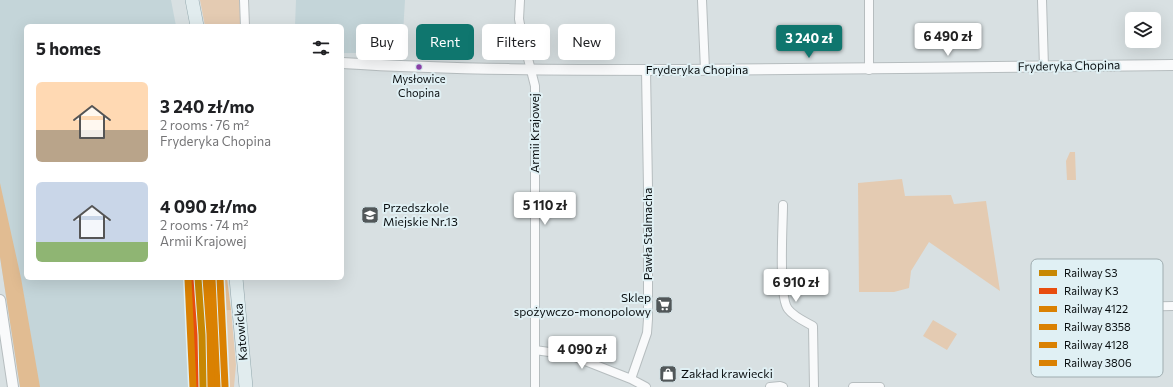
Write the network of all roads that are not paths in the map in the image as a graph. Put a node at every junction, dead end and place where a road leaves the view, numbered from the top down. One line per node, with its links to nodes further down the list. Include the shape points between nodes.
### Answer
1 (192, 0): 7 (main road)
2 (244, 0): 8 (street)
3 (520, 0): 14 (street, Armii Krajowej, via 519,18)
4 (702, 0): 16 (street)
5 (869, 0): 17 (street)
6 (1042, 0): 12 (street)
7 (197, 24)
8 (245, 24)
9 (344, 63): 10 (street, Fryderyka Chopina)
10 (365, 65): 13 (street, Fryderyka Chopina); 14 (street, Fryderyka Chopina)
11 (1173, 65): 12 (street, Fryderyka Chopina)
12 (1044, 67): 17 (street, Fryderyka Chopina)
13 (344, 70)
14 (530, 70): 15 (street, Fryderyka Chopina); 23 (street, Armii Krajowej, via 535,90)
15 (646, 70): 16 (street, Fryderyka Chopina); 24 (street, Pawła Stalmacha, via 648,319 647,333)
16 (705, 70): 17 (street, Fryderyka Chopina)
17 (869, 70)
18 (783, 205): 31 (street, via 782,287 787,308 796,317 813,326)
19 (236, 280): 26 (main road, Katowicka)
20 (0, 305): 25 (street)
21 (1163, 306): 22 (street)
22 (1173, 306)
23 (535, 350): 24 (street, via 570,355); 27 (street, Armii Krajowej)
24 (631, 379): 28 (street)
25 (13, 387)
26 (246, 387)
27 (535, 387)
28 (646, 387)
29 (770, 387): 30 (street)
30 (783, 387)
31 (814, 387)
32 (853, 387): 33 (street)
33 (880, 387)

